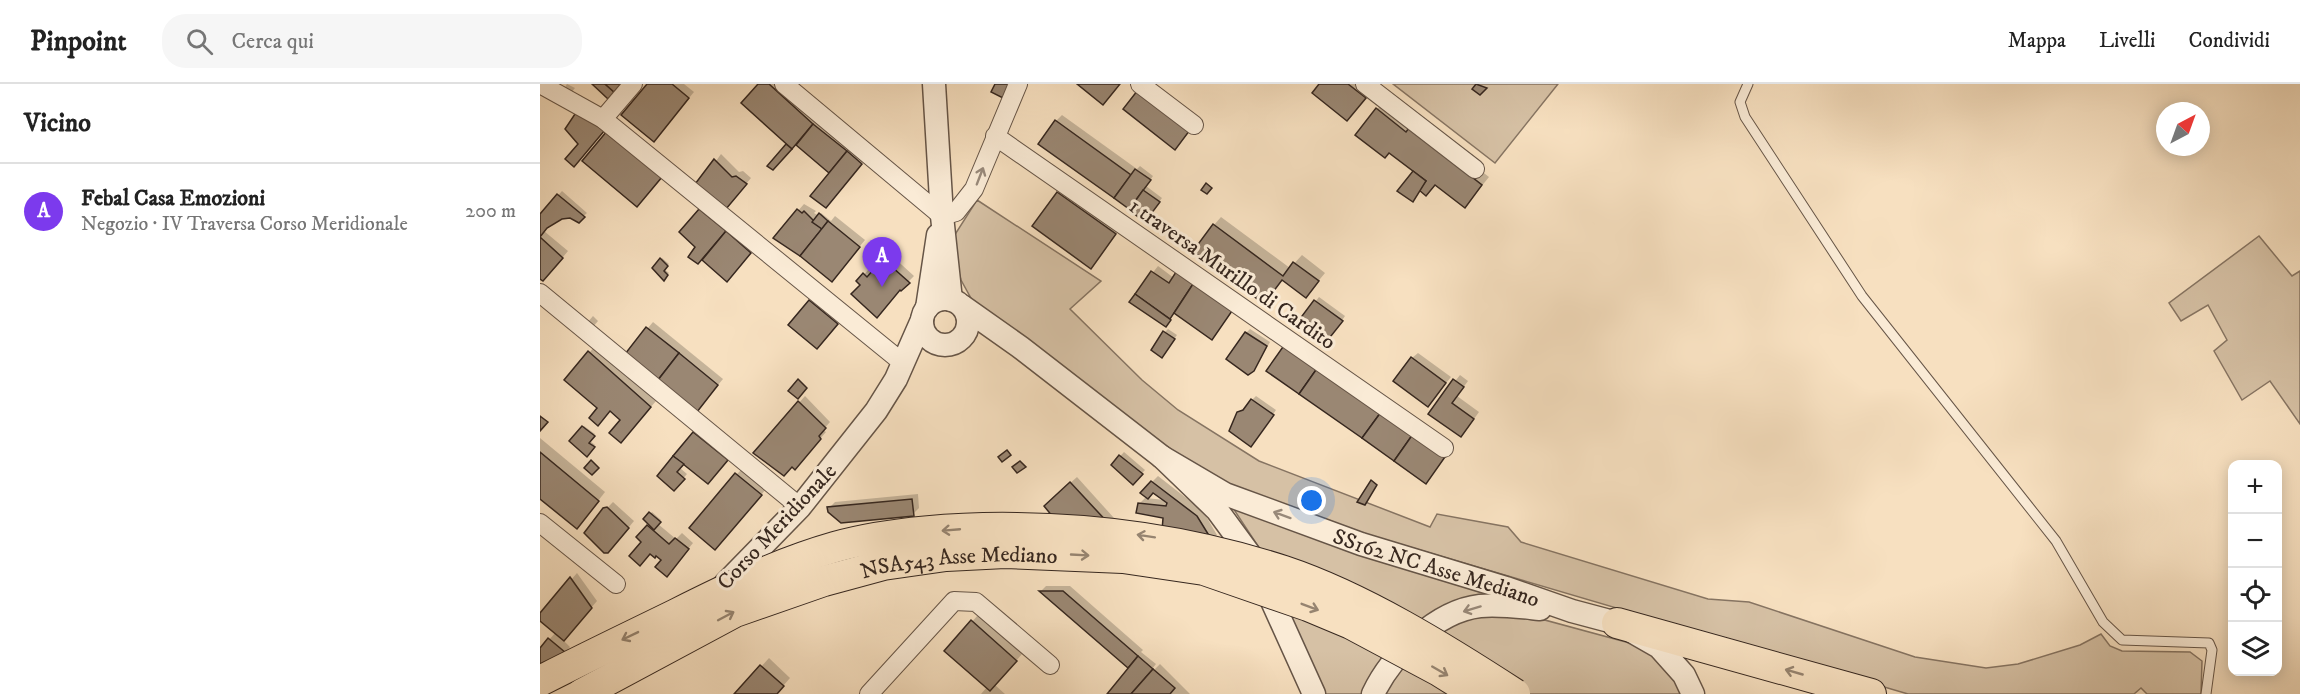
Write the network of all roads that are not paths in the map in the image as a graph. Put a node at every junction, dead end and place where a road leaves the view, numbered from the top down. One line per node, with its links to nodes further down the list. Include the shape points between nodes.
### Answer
1 (540, 84): 9 (street)
2 (633, 84): 9 (street)
3 (784, 84): 13 (street)
4 (934, 84): 13 (street)
5 (1018, 84): 11 (street)
6 (1140, 84): 10 (street)
7 (1365, 84): 12 (street)
8 (1748, 84): 38 (lane, via 1740,102 1745,117 1862,296 2056,542 2107,627 2122,640 2209,643 2212,650)
9 (603, 119): 18 (street)
10 (1194, 125)
11 (995, 136): 13 (street, one-way to 11, via 965,204); 20 (street, 1 traversa Murillo di Cardito)
12 (1475, 169)
13 (942, 216): 15 (street); 16 (street, Corso Meridionale)
14 (540, 293): 22 (street)
15 (957, 303): 16 (street, via 938,300); 17 (street, via 969,321); 19 (street, SS162 NC Asse Mediano)
16 (925, 314): 17 (street, via 926,335 931,341); 18 (street, Corso Meridionale)
17 (955, 340): 18 (street); 19 (street, SS162 NC Asse Mediano, via 1010,348)
18 (903, 363): 22 (street, Corso Meridionale, via 876,411)
19 (1050, 372): 21 (street, SS162 NC Asse Mediano)
20 (1444, 448)
21 (1162, 457): 25 (street, SS162 NC Asse Mediano, one-way to 21, via 1361,544 1225,494); 32 (street, SS162 NC Asse Mediano, via 1217,510 1253,559)
22 (800, 507): 30 (street, Corso Meridionale, via 738,573)
23 (540, 523): 24 (street)
24 (616, 584)
25 (1572, 611): 26 (street, SS162 NC Asse Mediano); 33 (street, one-way to 33, via 1479,606 1445,618 1406,646 1383,672)
26 (1617, 623): 36 (street, SS162 NC Asse Mediano, via 1659,647 1684,675); 37 (highway, one-way to 26)
27 (1050, 664): 31 (street, via 976,602 954,601)
28 (540, 681): 35 (highway, NSA543 Asse Mediano, one-way to 28, bridge, via 1450,652 1364,606 1286,572 1203,548 1123,532 979,527 837,546 758,574)
29 (582, 694): 34 (highway, NSA543 Asse Mediano, one-way to 34, bridge, via 735,612 824,581 883,565 1005,553 1123,558 1204,570 1351,624)
30 (600, 694)
31 (869, 694)
32 (1314, 694)
33 (1373, 694)
34 (1476, 694)
35 (1515, 694)
36 (1693, 694)
37 (1871, 694)
38 (2206, 694)

